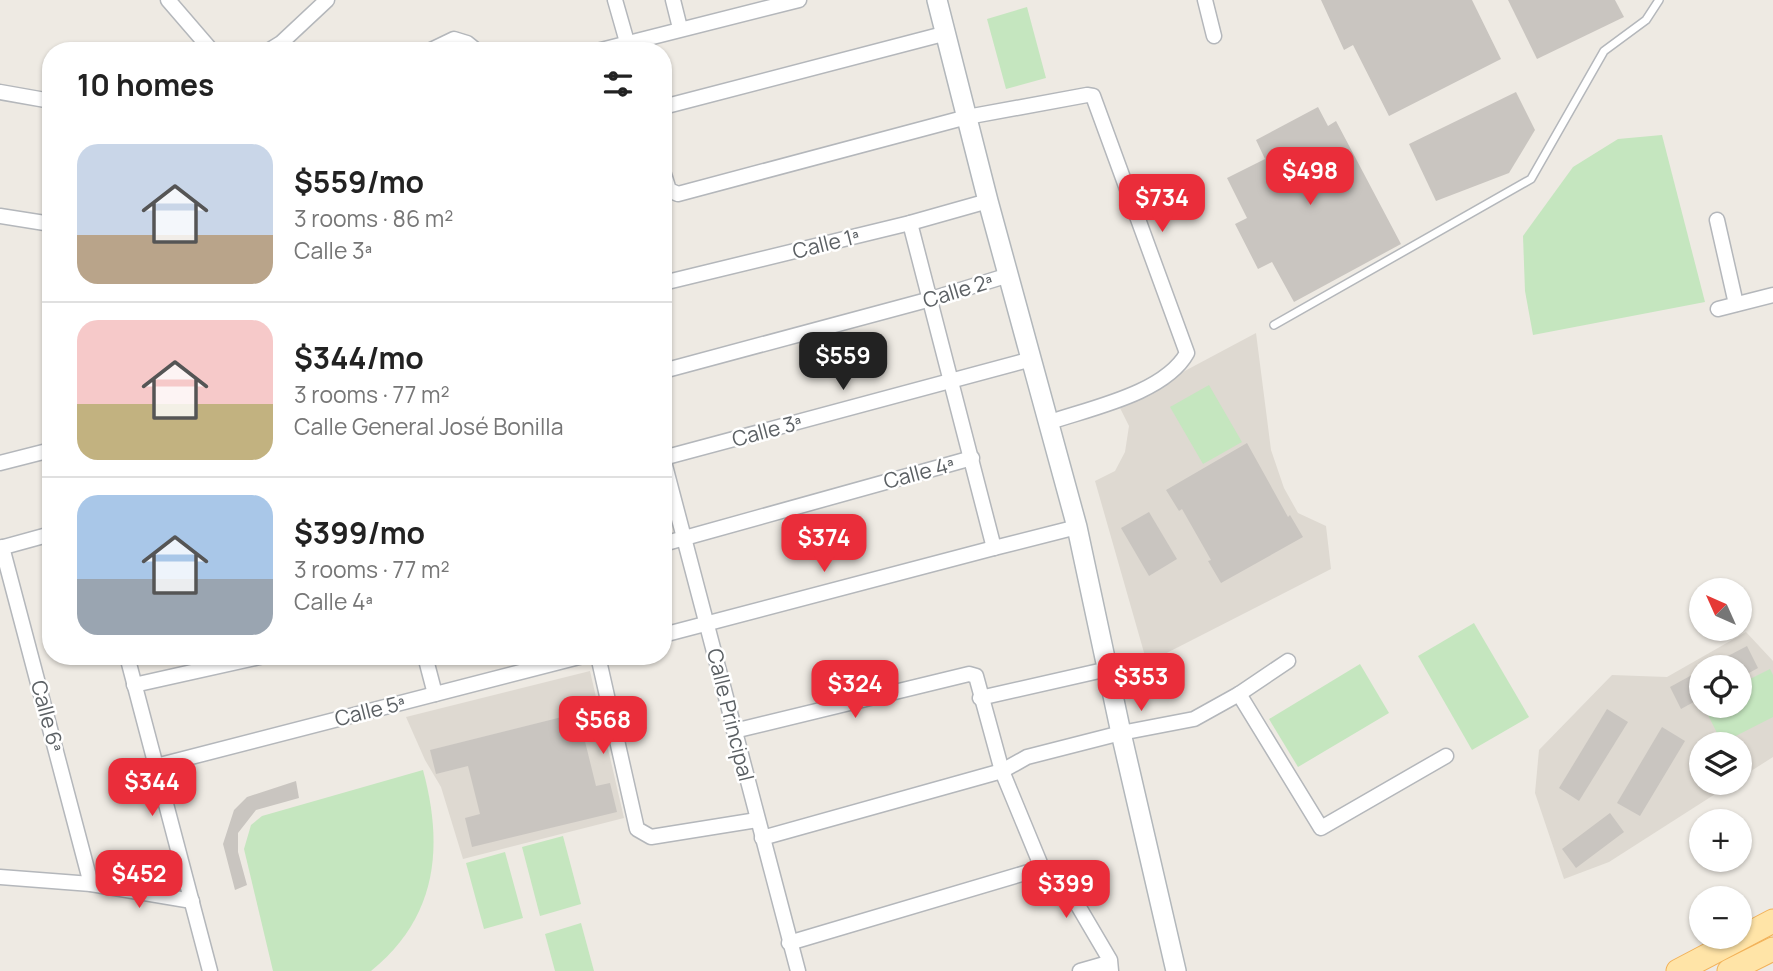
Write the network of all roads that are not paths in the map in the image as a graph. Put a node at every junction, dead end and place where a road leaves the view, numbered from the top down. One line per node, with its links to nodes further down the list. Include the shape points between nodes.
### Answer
1 (168, 0): 13 (street)
2 (327, 0): 14 (street)
3 (615, 0): 15 (street)
4 (673, 0): 10 (street)
5 (799, 0): 9 (street)
6 (937, 0): 11 (street)
7 (1205, 0): 12 (street)
8 (1659, 0): 33 (lane, via 1646,20 1604,51 1531,180)
9 (759, 4): 10 (street)
10 (680, 28): 16 (street)
11 (947, 33): 19 (street); 20 (street)
12 (1214, 36)
13 (204, 42)
14 (282, 42)
15 (627, 42)
16 (640, 42)
17 (0, 92): 18 (street)
18 (42, 100)
19 (672, 105)
20 (967, 117): 21 (street); 22 (street); 37 (street, via 1093,96 1187,353 1180,366 1159,381)
21 (672, 194)
22 (988, 201): 26 (street, Calle 1ª); 27 (street)
23 (0, 216): 25 (street)
24 (1717, 220): 31 (street)
25 (42, 223)
26 (910, 223): 28 (street, Calle 1ª); 30 (street)
27 (1009, 275): 30 (street, Calle 2ª); 34 (street)
28 (672, 281)
29 (1773, 295): 31 (street)
30 (931, 299): 35 (street, Calle 2ª); 36 (street)
31 (1736, 304): 32 (street)
32 (1718, 309)
33 (1274, 326)
34 (1032, 359): 36 (street, Calle 3ª); 37 (street)
35 (672, 369)
36 (952, 382): 39 (street, Calle 3ª); 40 (street)
37 (1050, 422): 43 (street)
38 (42, 452): 41 (street)
39 (672, 456)
40 (972, 458): 45 (street, Calle 4ª); 48 (street)
41 (0, 463)
42 (672, 492): 45 (street, Calle Principal)
43 (1077, 527): 48 (street); 57 (street)
44 (42, 536): 47 (street)
45 (684, 538): 46 (street, Calle 4ª); 49 (street, Calle Principal)
46 (672, 541)
47 (1, 547): 71 (street, Calle 6ª)
48 (994, 548): 49 (street)
49 (706, 623): 50 (street); 62 (street, Calle Principal)
50 (672, 632)
51 (1288, 661): 60 (street)
52 (129, 665): 58 (street)
53 (224, 665): 58 (street)
54 (427, 665): 59 (street)
55 (548, 665): 59 (street, Calle 5ª)
56 (600, 665): 67 (street, via 637,829 651,837)
57 (1108, 669): 61 (street); 63 (street)
58 (134, 685): 65 (street)
59 (435, 694): 65 (street, Calle 5ª)
60 (1239, 694): 63 (street, via 1194,719); 64 (street, via 1321,828)
61 (981, 698): 62 (street, via 976,676 969,674); 66 (street)
62 (734, 731): 67 (street, Calle Principal)
63 (1121, 733): 66 (street, via 1027,757); 80 (street)
64 (1446, 756)
65 (156, 766): 72 (street)
66 (1002, 771): 68 (street); 69 (street)
67 (757, 820): 68 (street, Calle Principal)
68 (762, 838): 74 (street, Calle Principal)
69 (1042, 868): 74 (street); 76 (street, via 1059,875)
70 (0, 877): 71 (street)
71 (91, 884): 72 (street)
72 (192, 901): 77 (street)
73 (1773, 921): 81 (main road)
74 (789, 943): 78 (street, Calle Principal)
75 (1773, 949): 82 (main road)
76 (1110, 967): 79 (street)
77 (210, 971)
78 (798, 971)
79 (1080, 971)
80 (1176, 971)
81 (1678, 971)
82 (1729, 971)

